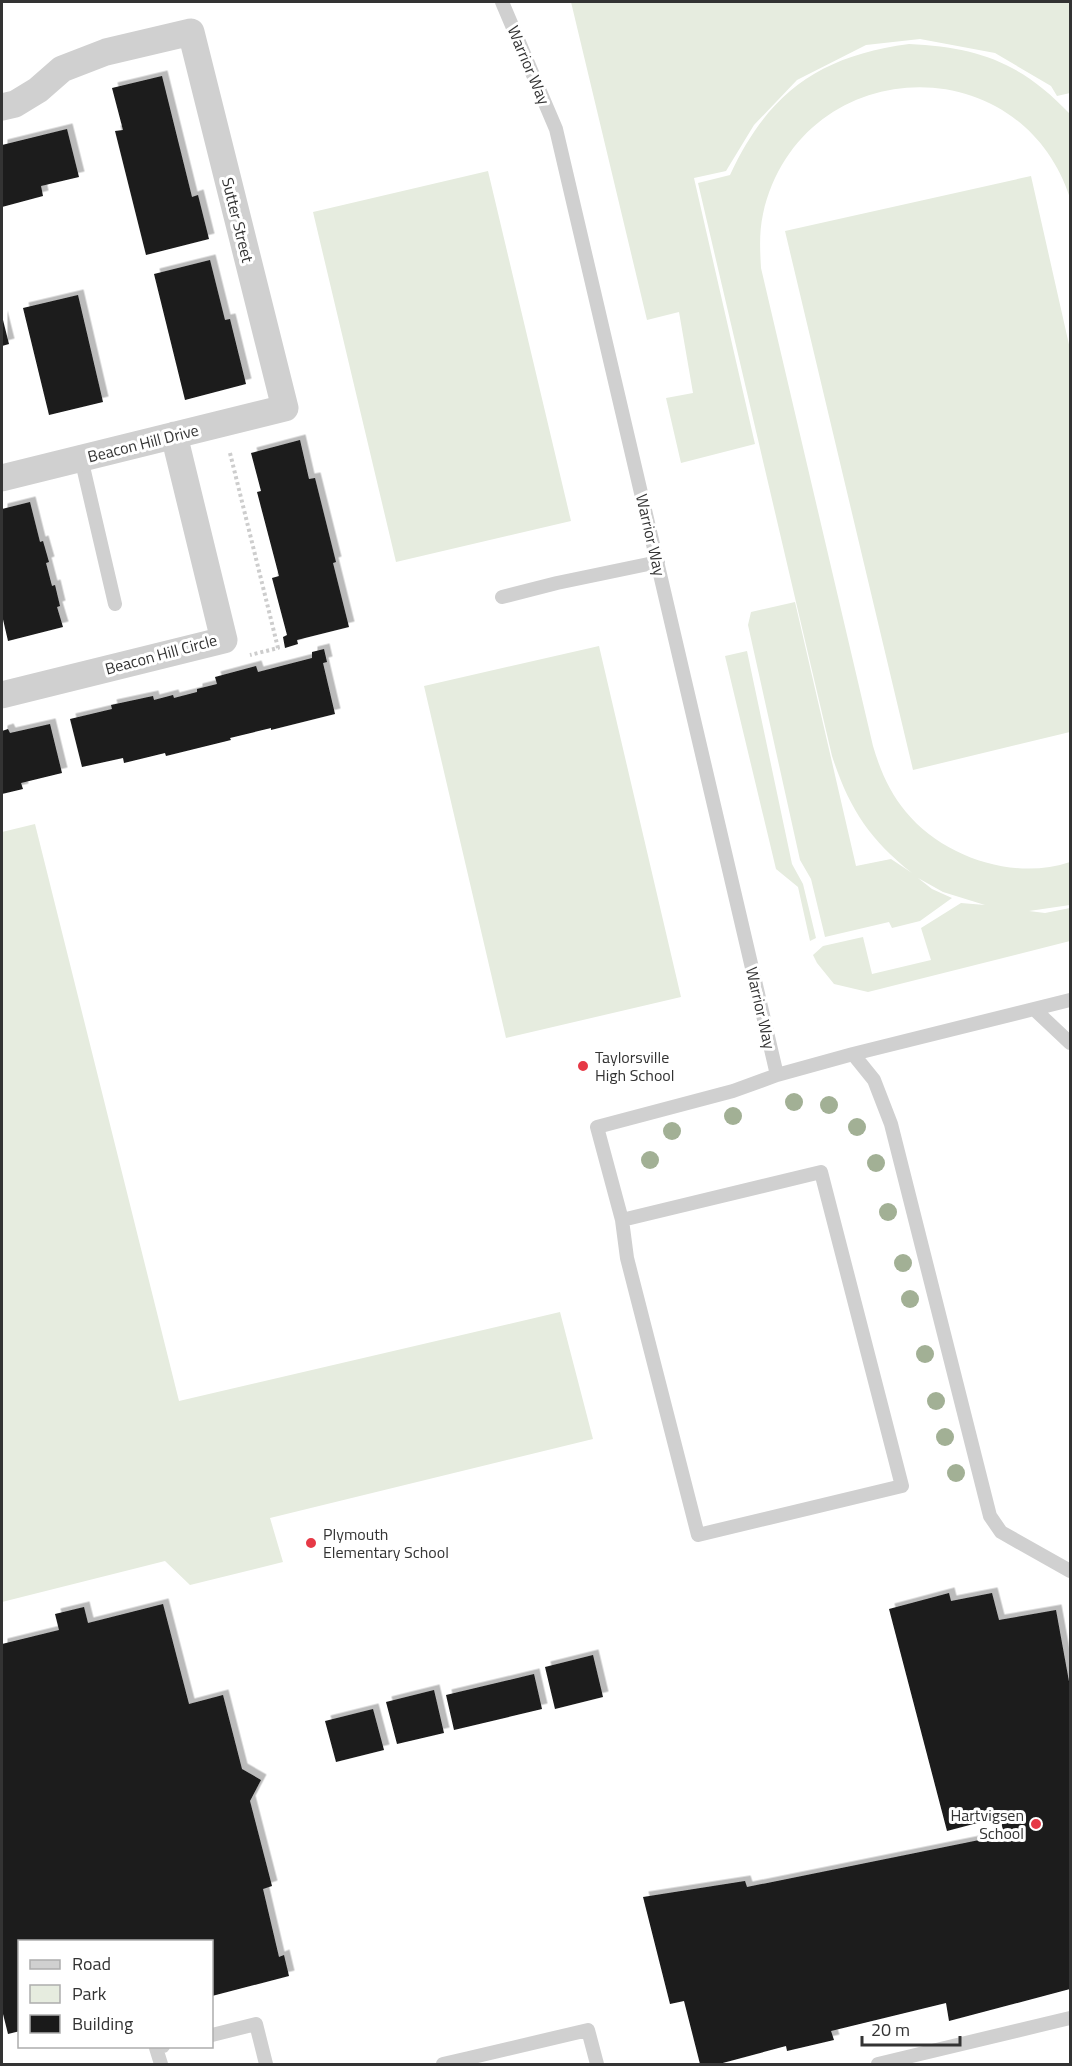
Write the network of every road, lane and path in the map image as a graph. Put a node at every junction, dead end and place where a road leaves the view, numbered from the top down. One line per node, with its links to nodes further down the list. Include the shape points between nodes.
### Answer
1 (502, 2): 7 (lane, Warrior Way, via 556,129)
2 (2, 107): 3 (street, Sutter Street, via 38,90 62,69 106,52 191,32)
3 (285, 408): 4 (street, Beacon Hill Drive)
4 (174, 435): 5 (street, Beacon Hill Drive); 10 (street, Beacon Hill Circle, via 224,640)
5 (81, 458): 6 (street, Beacon Hill Drive); 9 (lane)
6 (2, 476)
7 (658, 562): 8 (lane); 15 (lane, Warrior Way)
8 (502, 597)
9 (115, 604)
10 (2, 695)
11 (1071, 999): 12 (lane)
12 (1034, 1009): 13 (lane); 14 (lane)
13 (1071, 1043)
14 (854, 1054): 15 (lane); 17 (lane, via 874,1080 891,1124 990,1516 1001,1533)
15 (777, 1075): 16 (lane, via 733,1091 597,1127)
16 (622, 1220): 16 (lane, via 821,1172 902,1486 698,1535 627,1258)
17 (1071, 1571)
18 (1071, 2018): 26 (lane)
19 (213, 2035): 23 (lane, via 256,2024)
20 (156, 2048): 22 (lane)
21 (470, 2061): 24 (lane); 25 (lane, via 588,2030)
22 (161, 2064)
23 (266, 2064)
24 (443, 2064)
25 (597, 2064)
26 (878, 2064)

